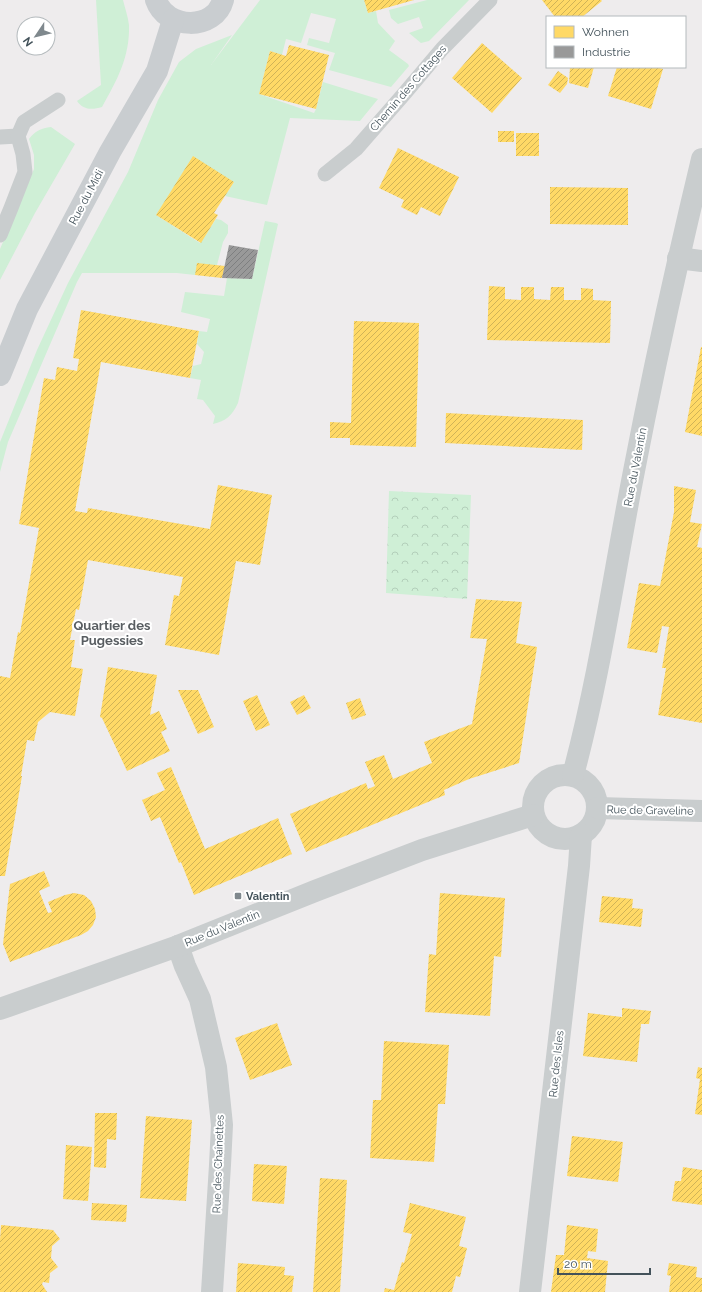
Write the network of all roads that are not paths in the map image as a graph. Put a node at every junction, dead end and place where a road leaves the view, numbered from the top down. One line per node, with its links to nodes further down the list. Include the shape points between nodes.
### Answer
1 (156, 0): 4 (main road, via 157,5)
2 (224, 0): 4 (main road, via 215,13 196,23)
3 (490, 0): 9 (lane, Chemin des Cottages, via 442,49 356,149)
4 (173, 20): 13 (main road, Rue du Midi, via 157,71 110,152 27,309)
5 (58, 100): 6 (lane, via 24,122)
6 (18, 136): 7 (lane); 10 (lane, via 25,172)
7 (0, 137)
8 (702, 159): 11 (street, Rue du Valentin)
9 (325, 174)
10 (0, 235)
11 (678, 258): 12 (street); 14 (street, Rue du Valentin, via 634,470 588,720)
12 (702, 261)
13 (0, 375)
14 (573, 775): 15 (street, via 592,787); 17 (street, via 551,777 542,784 533,804)
15 (598, 808): 16 (street, Rue de Graveline); 18 (street, via 595,820)
16 (702, 811)
17 (534, 815): 18 (street, via 544,832 552,837 571,839); 19 (street, Rue du Valentin, via 422,850)
18 (581, 835): 22 (street, Rue des Isles)
19 (178, 946): 20 (street, Rue du Valentin); 21 (street, Rue des Chaînettes, via 200,999 216,1067 222,1125)
20 (0, 1008)
21 (212, 1292)
22 (530, 1292)

